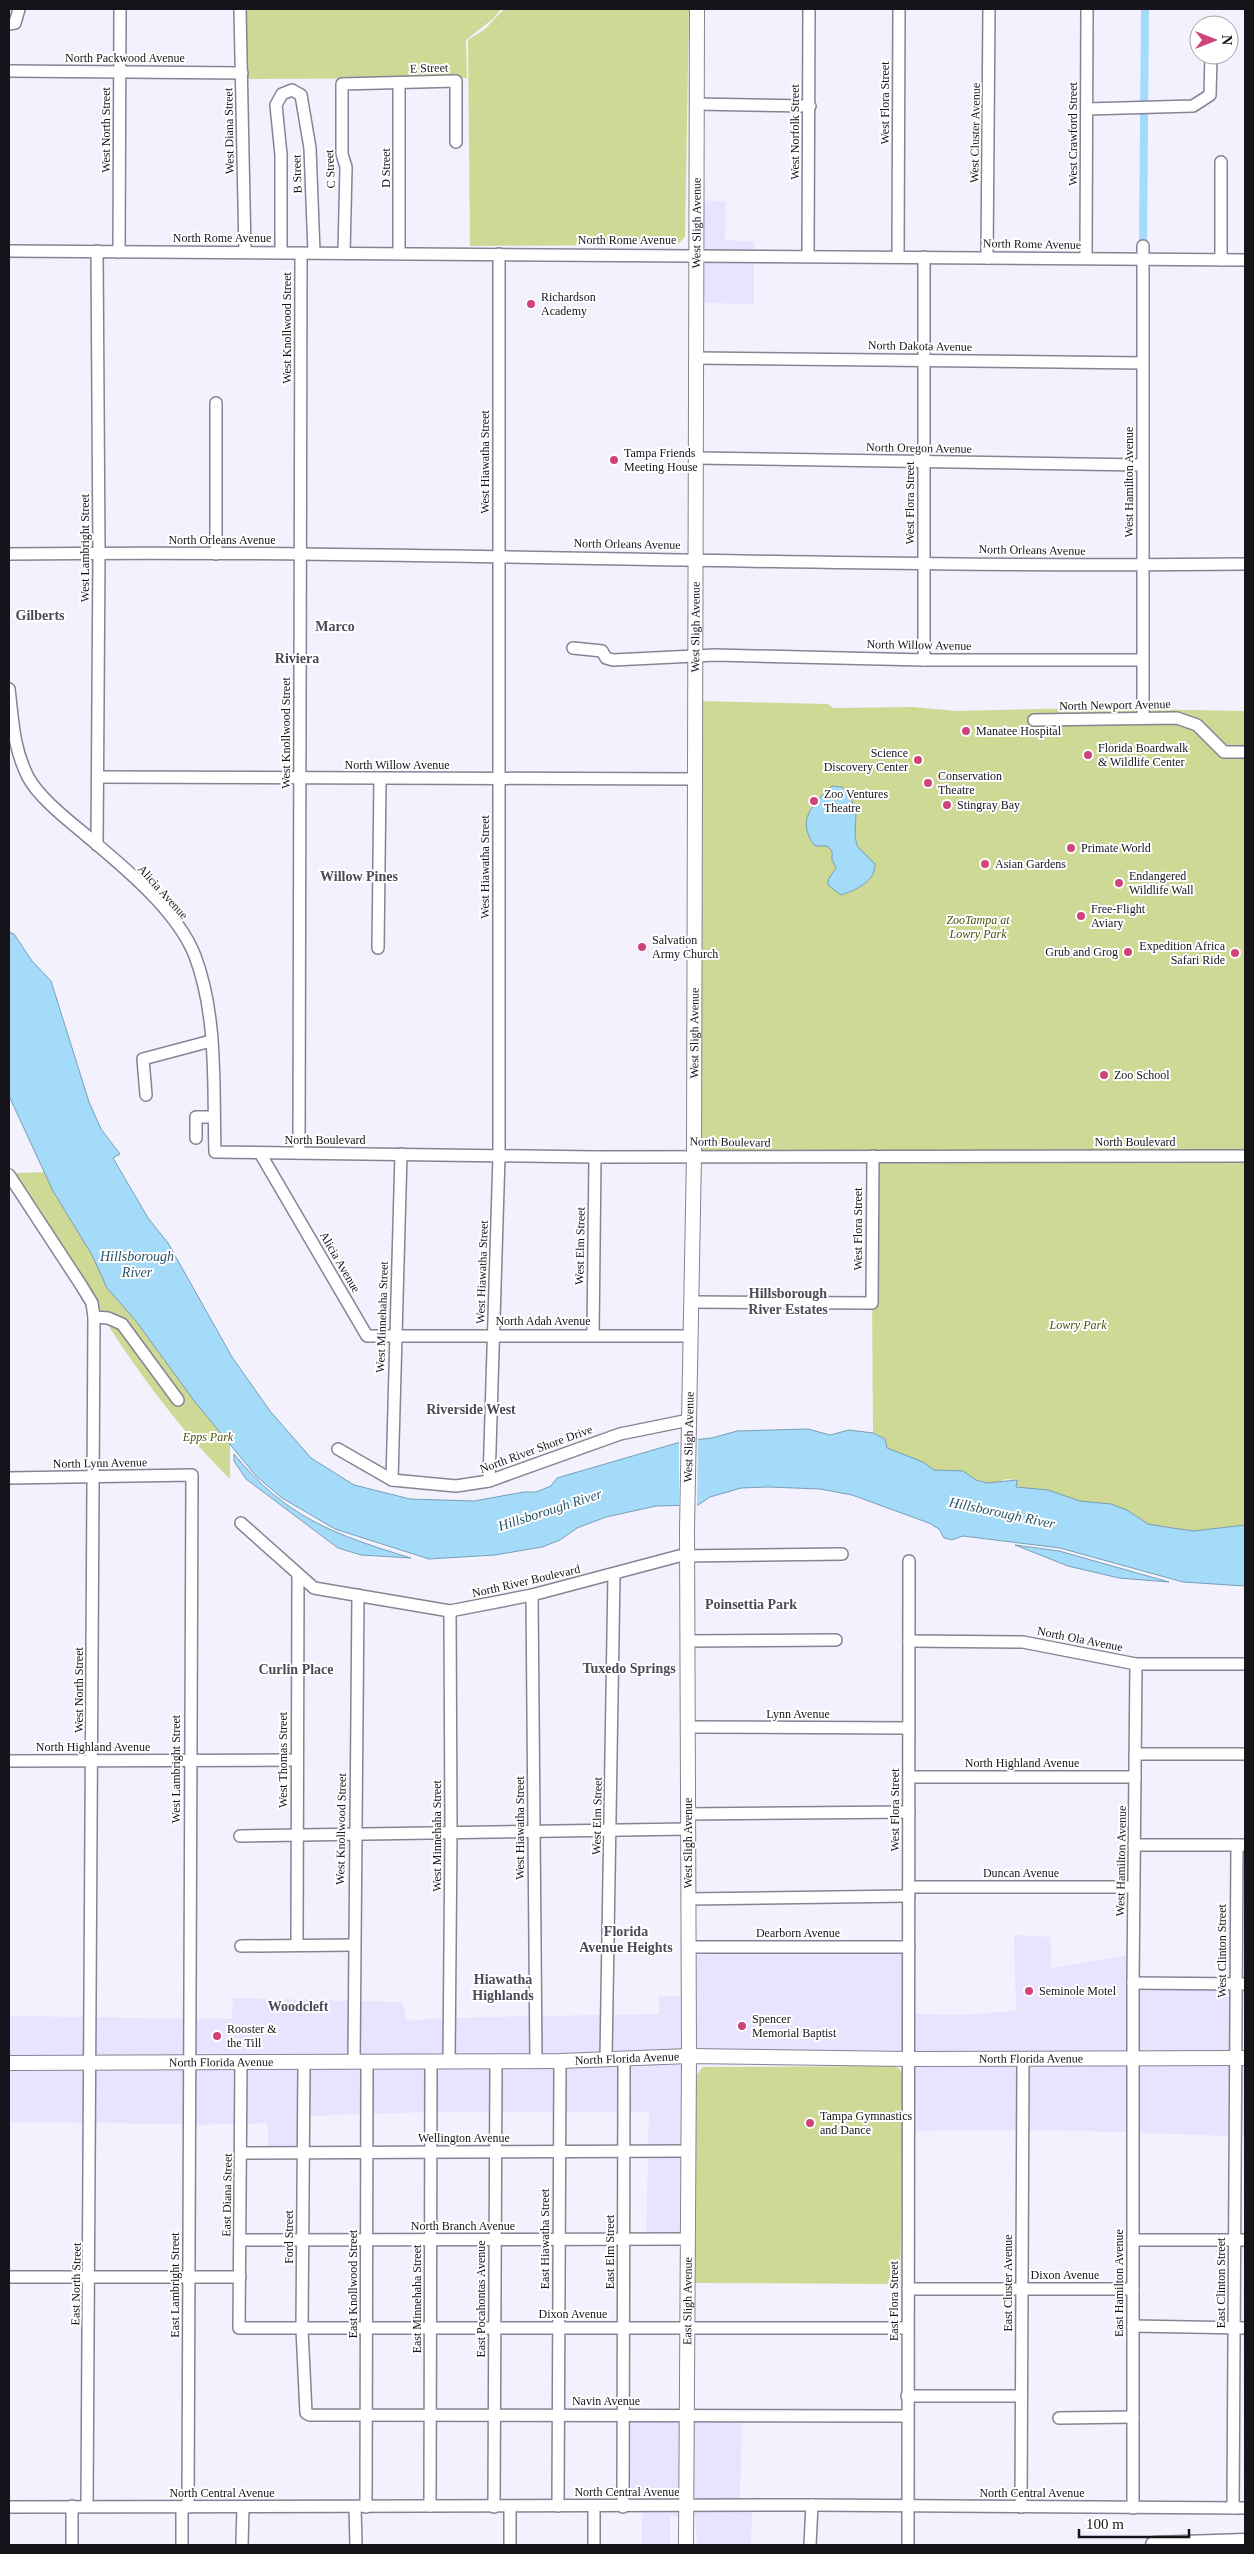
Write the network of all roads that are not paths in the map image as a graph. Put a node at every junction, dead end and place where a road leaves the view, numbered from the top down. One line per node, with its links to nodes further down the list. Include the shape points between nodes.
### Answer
1 (19, 9): 9 (street, via 16,23)
2 (120, 9): 12 (street, West North Street)
3 (240, 9): 13 (street, West Diana Street)
4 (697, 9): 16 (main road, West Sligh Avenue)
5 (809, 9): 17 (street, West Norfolk Street)
6 (899, 9): 34 (street, West Flora Street)
7 (989, 9): 36 (street, West Cluster Avenue)
8 (1087, 9): 18 (street, West Crawford Street)
9 (9, 24)
10 (1211, 65): 18 (street, via 1210,95 1193,106)
11 (9, 72): 12 (street, North Packwood Avenue)
12 (120, 72): 13 (street, North Packwood Avenue); 24 (street, West North Street)
13 (242, 73): 25 (street, West Diana Street)
14 (400, 83): 15 (street, E Street); 19 (street, E Street, via 456,81); 30 (street, D Street)
15 (342, 84): 29 (street, C Street, via 342,154 346,167)
16 (696, 104): 17 (street); 32 (main road, West Sligh Avenue)
17 (810, 106): 33 (street, West Norfolk Street)
18 (1087, 109): 37 (street, West Crawford Street)
19 (456, 142)
20 (1221, 162): 39 (street)
21 (1143, 246): 38 (street, West Hamilton Avenue)
22 (9, 251): 23 (street, North Rome Avenue)
23 (97, 251): 24 (street, North Rome Avenue); 48 (street, West Lambright Street)
24 (119, 252): 25 (street, North Rome Avenue)
25 (245, 252): 26 (street, North Rome Avenue)
26 (281, 252): 27 (street, North Rome Avenue); 28 (street, B Street, via 281,155 276,105 282,94 292,90 301,95 310,148)
27 (302, 252): 28 (street, North Rome Avenue); 51 (street, West Knollwood Street)
28 (314, 252): 29 (street, North Rome Avenue)
29 (344, 253): 30 (street, North Rome Avenue)
30 (400, 253): 31 (street, North Rome Avenue)
31 (499, 254): 32 (street, North Rome Avenue); 52 (street, West Hiawatha Street)
32 (696, 254): 33 (street, North Rome Avenue); 41 (main road, West Sligh Avenue)
33 (808, 255): 34 (street, North Rome Avenue)
34 (898, 256): 35 (street, North Rome Avenue)
35 (924, 256): 36 (street, North Rome Avenue); 42 (street, West Flora Street)
36 (987, 258): 37 (street, North Rome Avenue)
37 (1086, 258): 38 (street, North Rome Avenue)
38 (1143, 260): 39 (street, North Rome Avenue); 43 (street, West Hamilton Avenue)
39 (1221, 260): 40 (street, North Rome Avenue)
40 (1245, 260)
41 (696, 358): 42 (street, North Dakota Avenue); 45 (main road, West Sligh Avenue)
42 (924, 360): 43 (street, North Dakota Avenue); 46 (street, West Flora Street)
43 (1143, 363): 47 (street, West Hamilton Avenue)
44 (216, 403): 50 (street)
45 (696, 458): 46 (street, North Oregon Avenue); 53 (main road, West Sligh Avenue)
46 (924, 461): 47 (street, North Oregon Avenue); 54 (street, West Flora Street)
47 (1142, 465): 56 (street, West Hamilton Avenue)
48 (99, 552): 49 (street, North Orleans Avenue); 50 (street, North Orleans Avenue); 65 (street, West Lambright Street)
49 (9, 554)
50 (216, 554): 51 (street, North Orleans Avenue)
51 (300, 554): 52 (street, North Orleans Avenue); 66 (street, West Knollwood Street)
52 (498, 555): 53 (street, North Orleans Avenue); 67 (street, West Hiawatha Street)
53 (696, 560): 54 (street, North Orleans Avenue); 58 (main road, West Sligh Avenue)
54 (924, 562): 56 (street, North Orleans Avenue); 59 (street, West Flora Street)
55 (1245, 564): 56 (street, North Orleans Avenue)
56 (1142, 565): 60 (street, West Hamilton Avenue)
57 (573, 648): 58 (street, North Willow Avenue, via 602,651 606,658 613,660)
58 (695, 656): 59 (street, North Willow Avenue); 69 (main road, West Sligh Avenue)
59 (924, 660): 60 (street, North Willow Avenue)
60 (1142, 660): 62 (street, West Hamilton Avenue)
61 (9, 688): 70 (street, Alicia Avenue, via 12,735 29,779 57,810)
62 (1143, 718): 63 (street, North Newport Avenue); 64 (street, North Newport Avenue, via 1176,718 1197,725 1224,752)
63 (1034, 720)
64 (1245, 752)
65 (98, 777): 66 (street, North Willow Avenue); 70 (street, West Lambright Street)
66 (299, 777): 68 (street, North Willow Avenue); 78 (street, West Knollwood Street)
67 (498, 778): 68 (street, North Willow Avenue); 69 (street, North Willow Avenue); 80 (street, West Hiawatha Street)
68 (380, 779): 71 (street)
69 (695, 779): 81 (main road, West Sligh Avenue)
70 (97, 844): 72 (street, Alicia Avenue, via 174,921 194,956 208,1002)
71 (378, 948)
72 (211, 1041): 73 (street, via 143,1059); 74 (street, Alicia Avenue)
73 (146, 1095)
74 (210, 1117): 75 (street, via 196,1117); 76 (street, Alicia Avenue)
75 (196, 1138)
76 (215, 1152): 77 (street, North Boulevard)
77 (260, 1153): 78 (street, North Boulevard); 90 (street, Alicia Avenue, via 367,1336)
78 (299, 1153): 79 (street, North Boulevard)
79 (401, 1154): 80 (street, North Boulevard); 90 (street, West Minnehaha Street)
80 (499, 1156): 84 (street, North Boulevard); 88 (street, West Hiawatha Street)
81 (694, 1156): 82 (street, North Boulevard); 84 (street, North Boulevard); 86 (main road, West Sligh Avenue)
82 (873, 1156): 83 (street, North Boulevard); 86 (street, West Flora Street, via 872,1304)
83 (1245, 1156)
84 (595, 1157): 89 (street, West Elm Street)
85 (9, 1174): 87 (street, via 81,1285 92,1304)
86 (692, 1302): 91 (main road, West Sligh Avenue)
87 (94, 1317): 92 (street, via 122,1324); 97 (street, West North Street)
88 (494, 1335): 89 (street, North Adah Avenue); 90 (street, North Adah Avenue); 99 (street, West Hiawatha Street)
89 (593, 1335): 91 (street, North Adah Avenue)
90 (395, 1336): 98 (street, West Minnehaha Street)
91 (691, 1336): 93 (main road, West Sligh Avenue)
92 (178, 1400)
93 (689, 1422): 99 (street, North River Shore Drive, via 620,1434); 102 (main road, West Sligh Avenue)
94 (338, 1449): 98 (street, North River Shore Drive)
95 (192, 1475): 97 (street, North Lynn Avenue); 119 (street, West Lambright Street)
96 (9, 1478): 97 (street, North Lynn Avenue)
97 (93, 1478): 118 (street, West North Street)
98 (392, 1480): 99 (street, North River Shore Drive, via 456,1486)
99 (490, 1481)
100 (241, 1523): 105 (street, North River Boulevard)
101 (842, 1554): 102 (street, North River Boulevard)
102 (688, 1555): 104 (street, North River Boulevard); 110 (main road, West Sligh Avenue)
103 (909, 1561): 111 (street, West Flora Street)
104 (614, 1574): 107 (street, North River Boulevard); 129 (street, West Elm Street)
105 (298, 1576): 106 (street, North River Boulevard, via 314,1588); 120 (street, West Thomas Street)
106 (358, 1595): 108 (street, North River Boulevard); 130 (street, West Knollwood Street)
107 (532, 1595): 108 (street, North River Boulevard); 128 (street, West Hiawatha Street)
108 (450, 1612): 127 (street, West Minnehaha Street)
109 (836, 1640): 110 (street)
110 (687, 1641): 114 (main road, West Sligh Avenue)
111 (909, 1641): 112 (street, North Ola Avenue, via 1022,1642); 115 (street, West Flora Street)
112 (1136, 1664): 113 (street, North Ola Avenue); 116 (street, West Hamilton Avenue)
113 (1245, 1664)
114 (687, 1727): 115 (street, Lynn Avenue); 125 (main road, West Sligh Avenue)
115 (909, 1728): 122 (street, West Flora Street)
116 (1135, 1754): 117 (street); 123 (street, West Hamilton Avenue)
117 (1245, 1754)
118 (93, 1760): 119 (street, North Highland Avenue); 121 (street, North Highland Avenue); 162 (street, West North Street)
119 (189, 1760): 120 (street, North Highland Avenue); 157 (street, West Lambright Street)
120 (297, 1760): 131 (street, West Thomas Street)
121 (9, 1761)
122 (909, 1777): 123 (street, North Highland Avenue); 124 (street, West Flora Street)
123 (1135, 1777): 133 (street, West Hamilton Avenue)
124 (909, 1812): 125 (street); 136 (street, West Flora Street)
125 (688, 1814): 126 (main road, West Sligh Avenue)
126 (688, 1829): 129 (street); 137 (main road, West Sligh Avenue)
127 (451, 1832): 128 (street); 130 (street); 153 (street, West Minnehaha Street)
128 (534, 1832): 129 (street); 155 (street, West Hiawatha Street)
129 (610, 1832): 149 (street, West Elm Street)
130 (354, 1833): 131 (street); 139 (street, West Knollwood Street)
131 (297, 1834): 132 (street); 138 (street, West Thomas Street)
132 (240, 1836)
133 (1134, 1844): 134 (street); 135 (street, West Hamilton Avenue)
134 (1241, 1845): 144 (street, West Clinton Street)
135 (1134, 1887): 136 (street, Duncan Avenue); 143 (street, West Hamilton Avenue)
136 (909, 1891): 137 (street, Duncan Avenue); 142 (street, West Flora Street)
137 (688, 1898): 141 (main road, West Sligh Avenue)
138 (297, 1944): 139 (street); 140 (street)
139 (354, 1945): 160 (street, West Knollwood Street)
140 (241, 1946)
141 (688, 1947): 142 (street, Dearborn Avenue); 145 (main road, West Sligh Avenue)
142 (909, 1948): 150 (street, West Flora Street)
143 (1133, 1983): 144 (street); 147 (street, West Hamilton Avenue)
144 (1240, 1984): 148 (street, West Clinton Street)
145 (689, 2056): 146 (main road, North Florida Avenue); 150 (main road, North Florida Avenue); 164 (main road, East Sligh Avenue)
146 (624, 2058): 149 (main road, North Florida Avenue); 163 (street, East Elm Street)
147 (1133, 2058): 148 (main road, North Florida Avenue); 151 (main road, North Florida Avenue); 178 (street, East Hamilton Avenue)
148 (1240, 2058): 179 (street, East Clinton Street)
149 (606, 2059): 156 (main road, North Florida Avenue)
150 (908, 2059): 151 (main road, North Florida Avenue); 185 (street, East Flora Street)
151 (1023, 2059): 186 (street, East Cluster Avenue)
152 (431, 2061): 153 (main road, North Florida Avenue); 160 (main road, North Florida Avenue); 165 (street, East Minnehaha Street)
153 (449, 2061): 154 (main road, North Florida Avenue)
154 (496, 2061): 155 (main road, North Florida Avenue); 166 (street, East Pocahontas Avenue)
155 (536, 2061): 156 (main road, North Florida Avenue)
156 (560, 2061): 167 (street, East Hiawatha Street)
157 (190, 2062): 158 (main road, North Florida Avenue); 162 (main road, North Florida Avenue); 181 (street, East Lambright Street)
158 (241, 2062): 159 (main road, North Florida Avenue); 168 (street, East Diana Street)
159 (304, 2062): 160 (main road, North Florida Avenue); 169 (street, Ford Street)
160 (360, 2062): 170 (street, East Knollwood Street)
161 (9, 2063): 162 (main road, North Florida Avenue)
162 (91, 2063): 183 (street, East North Street)
163 (624, 2151): 164 (street, Wellington Avenue); 167 (street, Wellington Avenue); 171 (street, East Elm Street)
164 (688, 2151): 172 (main road, East Sligh Avenue)
165 (432, 2152): 166 (street, Wellington Avenue); 170 (street, Wellington Avenue); 175 (street, East Minnehaha Street)
166 (496, 2152): 167 (street, Wellington Avenue); 176 (street, East Pocahontas Avenue)
167 (560, 2152): 177 (street, East Hiawatha Street)
168 (241, 2153): 169 (street, Wellington Avenue); 173 (street, East Diana Street)
169 (303, 2153): 170 (street, Wellington Avenue); 180 (street, Ford Street)
170 (367, 2153): 174 (street, East Knollwood Street)
171 (624, 2239): 172 (street, North Branch Avenue); 177 (street, North Branch Avenue); 190 (street, East Elm Street)
172 (687, 2239): 191 (main road, East Sligh Avenue)
173 (240, 2240): 180 (street, North Branch Avenue); 184 (street, East Diana Street)
174 (367, 2240): 175 (street, North Branch Avenue); 180 (street, North Branch Avenue); 193 (street, East Knollwood Street)
175 (431, 2240): 176 (street, North Branch Avenue); 194 (street, East Minnehaha Street)
176 (495, 2240): 177 (street, North Branch Avenue); 195 (street, East Pocahontas Avenue)
177 (559, 2240): 189 (street, East Hiawatha Street)
178 (1133, 2240): 179 (street); 187 (street, East Hamilton Avenue)
179 (1240, 2240): 197 (street, East Clinton Street)
180 (303, 2241): 198 (street, Ford Street)
181 (189, 2276): 183 (street); 184 (street); 219 (street, East Lambright Street)
182 (9, 2277): 183 (street)
183 (90, 2277): 213 (street, East North Street)
184 (240, 2277): 192 (street, East Diana Street)
185 (908, 2289): 186 (street, Dixon Avenue); 196 (street, East Flora Street)
186 (1022, 2289): 187 (street, Dixon Avenue); 200 (street, East Cluster Avenue)
187 (1133, 2289): 188 (street, East Hamilton Avenue)
188 (1133, 2326): 197 (street); 209 (street, East Hamilton Avenue)
189 (559, 2327): 190 (street, Dixon Avenue); 195 (street, Dixon Avenue); 204 (street, East Hiawatha Street)
190 (623, 2327): 191 (street, Dixon Avenue); 202 (street, East Elm Street)
191 (686, 2327): 196 (street, Dixon Avenue); 205 (main road, East Sligh Avenue)
192 (239, 2328): 198 (street, Dixon Avenue)
193 (367, 2328): 194 (street, Dixon Avenue); 198 (street, Dixon Avenue); 206 (street, East Knollwood Street)
194 (431, 2328): 195 (street, Dixon Avenue); 207 (street, East Minnehaha Street)
195 (495, 2328): 203 (street, East Pocahontas Avenue)
196 (907, 2328): 199 (street, East Flora Street)
197 (1240, 2328): 228 (street, East Clinton Street)
198 (302, 2329): 201 (street, Ford Street)
199 (907, 2396): 200 (street); 208 (street, East Flora Street)
200 (1021, 2396): 226 (street, East Cluster Avenue)
201 (306, 2413): 206 (street, Navin Avenue, via 310,2416)
202 (622, 2414): 204 (street, Navin Avenue); 205 (street, Navin Avenue); 225 (street, East Elm Street)
203 (494, 2415): 204 (street, Navin Avenue); 207 (street, Navin Avenue); 222 (street, East Pocahontas Avenue)
204 (559, 2415): 215 (street, East Hiawatha Street)
205 (686, 2415): 208 (street, Navin Avenue); 216 (main road, East Sligh Avenue)
206 (367, 2416): 207 (street, Navin Avenue); 221 (street, East Knollwood Street)
207 (430, 2416): 214 (street, East Minnehaha Street)
208 (908, 2416): 217 (street, East Flora Street)
209 (1133, 2417): 210 (street); 227 (street, East Hamilton Avenue)
210 (1059, 2418)
211 (812, 2505): 216 (street, North Central Avenue); 217 (street, North Central Avenue); 239 (street)
212 (72, 2506): 213 (street, North Central Avenue); 218 (street, North Central Avenue); 232 (street)
213 (87, 2506): 219 (street, North Central Avenue)
214 (430, 2506): 221 (street, North Central Avenue); 222 (street, North Central Avenue)
215 (558, 2506): 223 (street, North Central Avenue); 224 (street, North Central Avenue)
216 (686, 2506): 225 (street, North Central Avenue); 238 (main road, East Sligh Avenue)
217 (908, 2506): 226 (street, North Central Avenue); 231 (street, East Flora Street)
218 (9, 2507)
219 (185, 2507): 220 (street, North Central Avenue); 233 (street, East Lambright Street)
220 (243, 2507): 221 (street, North Central Avenue); 234 (street)
221 (361, 2507): 235 (street, East Knollwood Street)
222 (494, 2507): 223 (street, North Central Avenue)
223 (510, 2507): 236 (street)
224 (594, 2507): 225 (street, North Central Avenue); 237 (street)
225 (623, 2507)
226 (1021, 2507): 227 (street, North Central Avenue)
227 (1133, 2508): 228 (street, North Central Avenue)
228 (1233, 2508): 229 (street, North Central Avenue)
229 (1245, 2508)
230 (1245, 2542): 240 (highway)
231 (908, 2543)
232 (72, 2545)
233 (182, 2545)
234 (242, 2545)
235 (356, 2545)
236 (510, 2545)
237 (594, 2545)
238 (686, 2545)
239 (810, 2545)
240 (1154, 2545)

